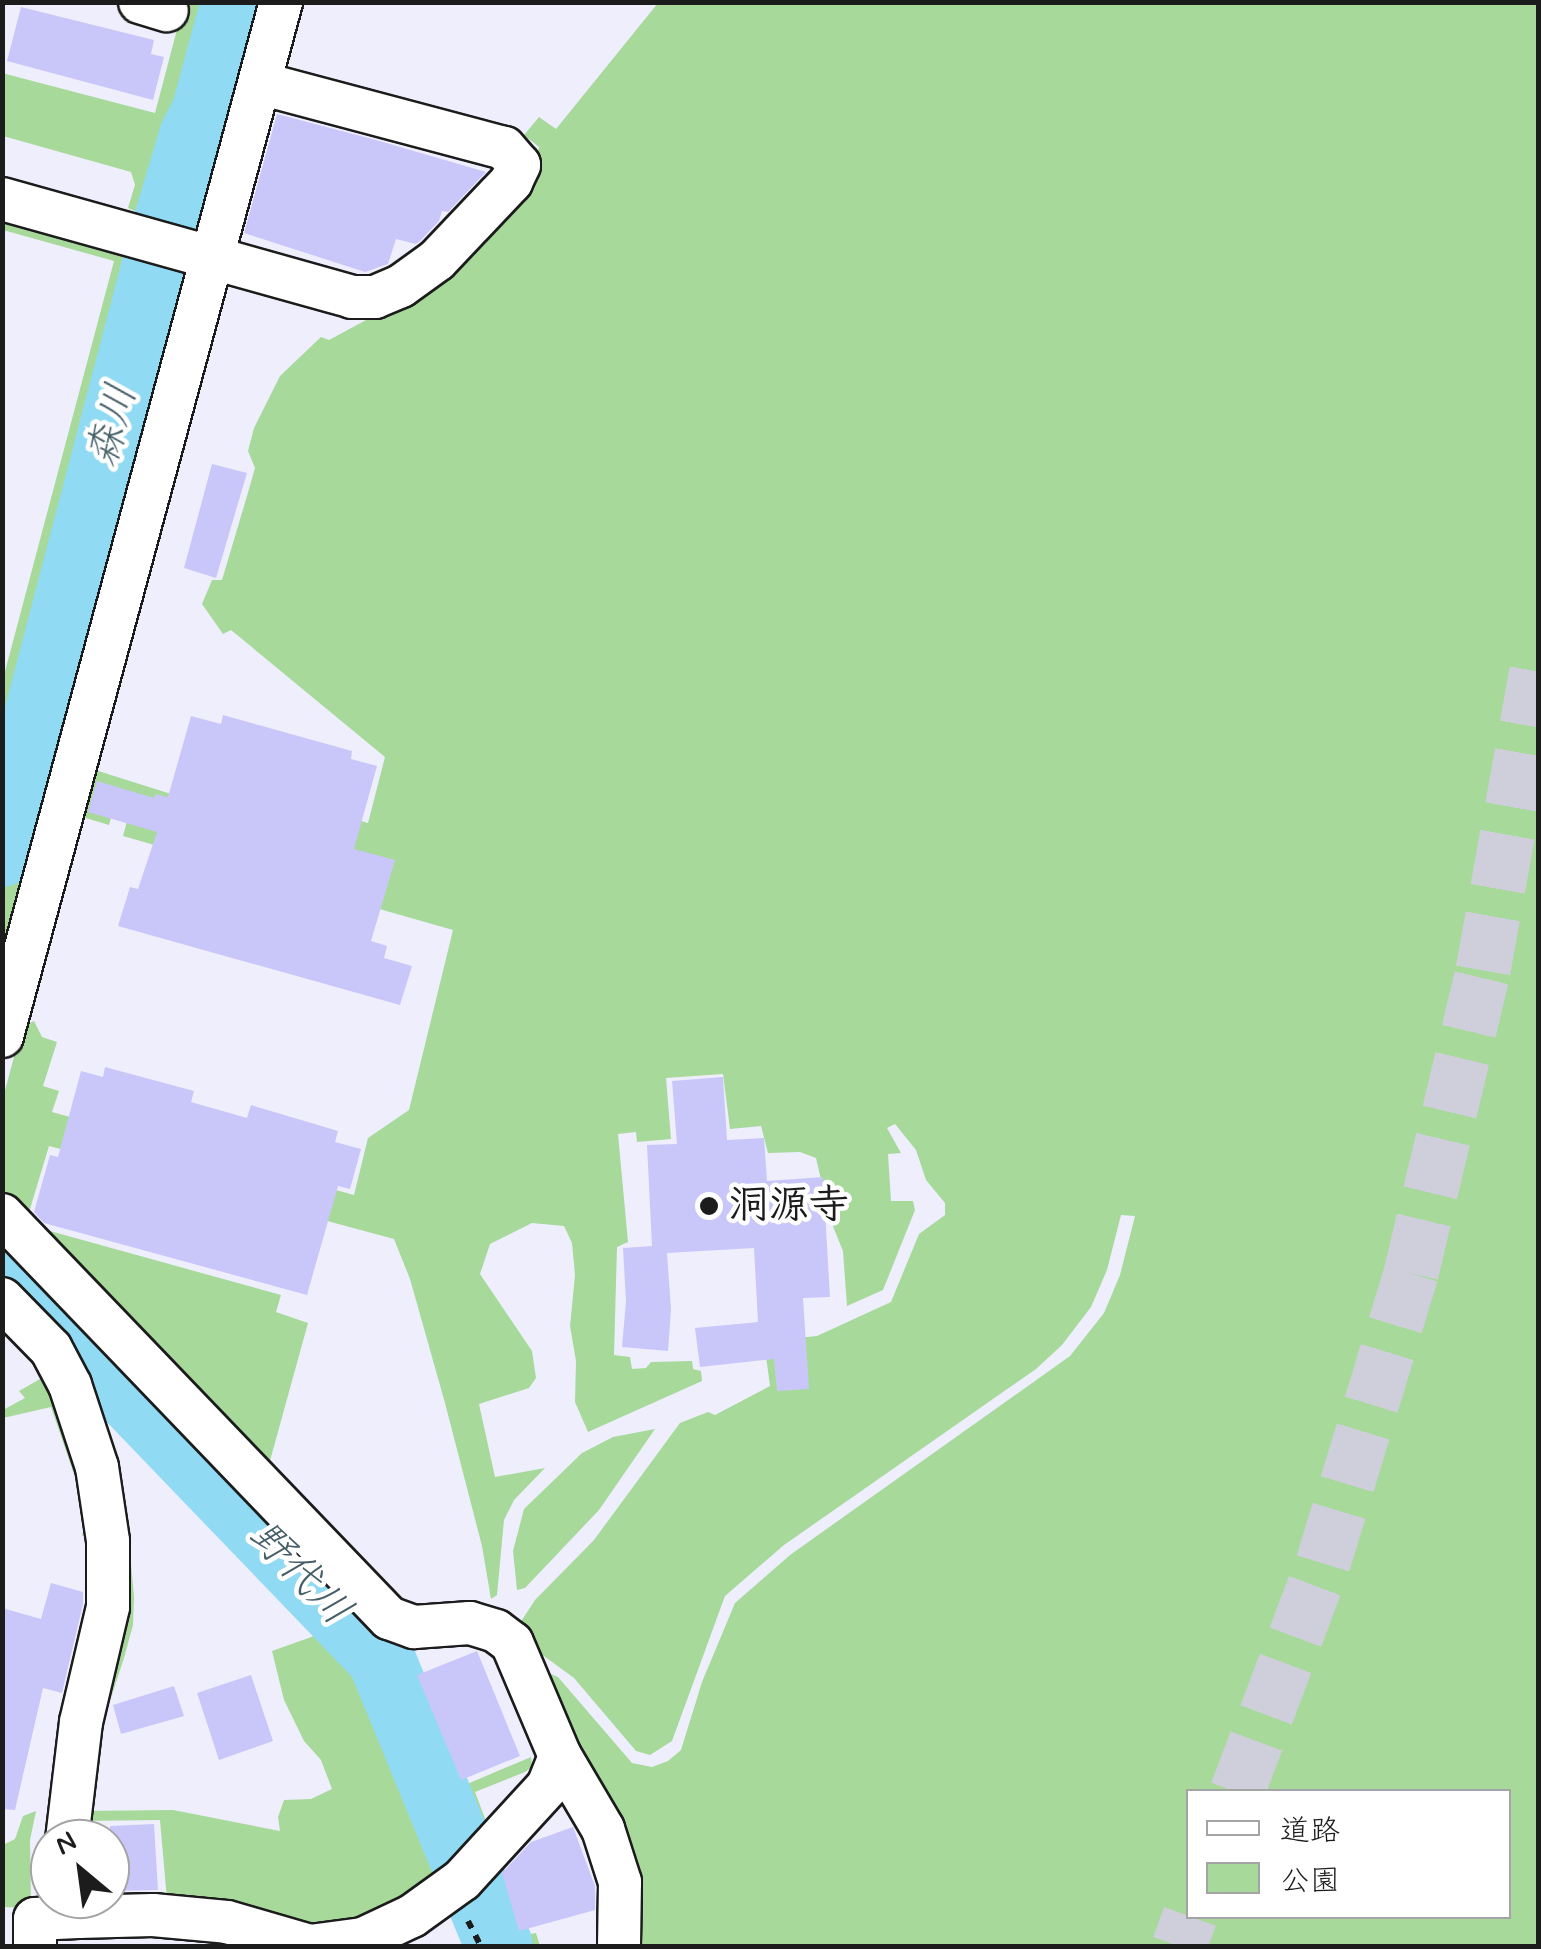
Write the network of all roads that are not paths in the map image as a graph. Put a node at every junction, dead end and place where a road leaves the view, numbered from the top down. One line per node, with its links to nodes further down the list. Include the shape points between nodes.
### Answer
1 (280, 2): 2 (street)
2 (259, 84): 4 (street); 4 (street, via 504,148 519,166 438,260 375,297 352,297)
3 (2, 199): 4 (street)
4 (201, 252): 5 (street)
5 (2, 1036)
6 (2, 1215): 8 (street)
7 (2, 1299): 8 (street)
8 (70, 1329): 9 (street, via 389,1618 414,1627 470,1622 512,1643); 10 (street, via 70,1385 89,1441 108,1540 108,1606 81,1722)
9 (560, 1756): 11 (street, via 548,1786 470,1872 363,1939 310,1946 227,1922); 12 (street, via 602,1828 620,1882)
10 (69, 1819)
11 (130, 1914)
12 (619, 1946)

